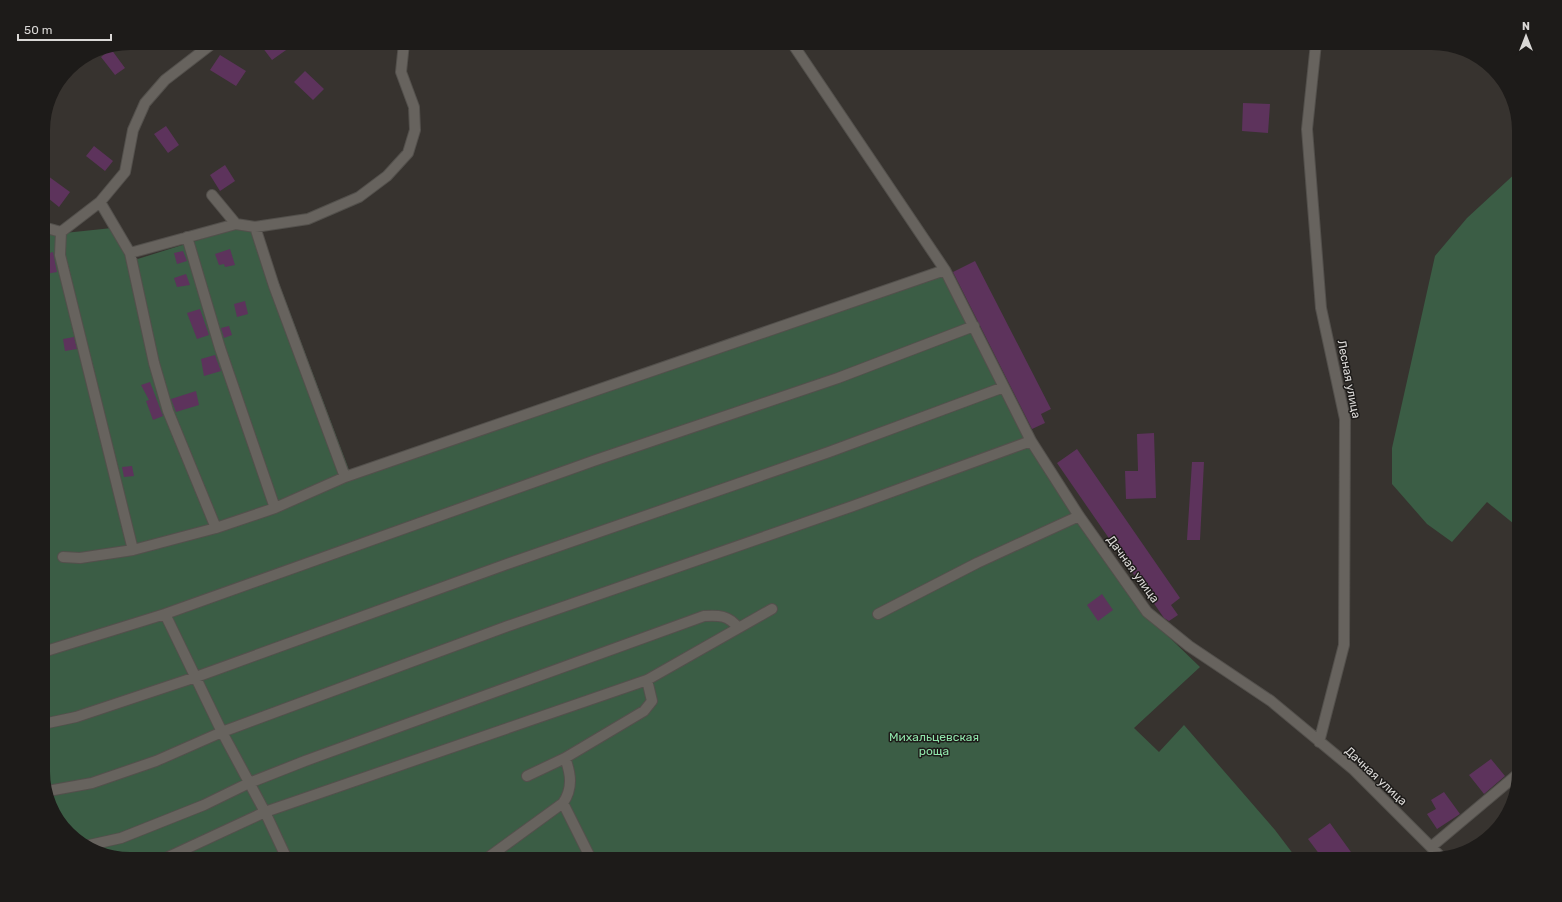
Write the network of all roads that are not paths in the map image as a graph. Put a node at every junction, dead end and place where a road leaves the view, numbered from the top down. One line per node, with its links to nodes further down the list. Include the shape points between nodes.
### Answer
1 (204, 50): 6 (street, via 165,80 145,103 133,130 124,172)
2 (403, 50): 8 (street, via 401,72 414,107 416,130 408,153 387,176 359,197 308,219)
3 (797, 50): 13 (street, Дачная улица)
4 (1315, 50): 32 (street, Лесная улица, via 1307,129 1321,308 1345,419 1344,645)
5 (212, 195): 7 (street)
6 (100, 202): 10 (street); 12 (street)
7 (236, 224): 8 (street); 11 (street)
8 (255, 227): 17 (street, via 274,286)
9 (50, 229): 10 (street)
10 (61, 232): 21 (street, via 60,255)
11 (187, 238): 12 (street); 18 (street, via 220,348)
12 (130, 253): 20 (street, via 154,363 168,411)
13 (945, 270): 14 (street, Дачная улица); 17 (street)
14 (974, 326): 15 (street, Дачная улица); 24 (street, via 838,378 596,460)
15 (1004, 387): 16 (street, Дачная улица); 28 (street, via 830,452 510,563)
16 (1031, 441): 19 (street, Дачная улица); 31 (street, via 508,626)
17 (345, 477): 18 (street)
18 (275, 508): 20 (street)
19 (1079, 516): 25 (street, via 977,563); 32 (street, Дачная улица, via 1147,612 1189,646 1272,701)
20 (216, 528): 21 (street)
21 (133, 550): 22 (street, via 80,558)
22 (63, 557)
23 (772, 609): 26 (street)
24 (165, 614): 27 (street); 28 (street)
25 (878, 614)
26 (738, 628): 29 (street); 36 (street, via 726,617 704,616)
27 (50, 650)
28 (196, 677): 30 (street, via 76,717); 31 (street)
29 (647, 680): 33 (street, via 652,696 648,708); 39 (street)
30 (50, 723)
31 (222, 732): 36 (street); 37 (street, via 156,761 92,782)
32 (1319, 742): 41 (street, Дачная улица, via 1354,770)
33 (565, 758): 34 (street); 38 (street, via 570,771 570,787 569,795)
34 (527, 776)
35 (1511, 780): 41 (street)
36 (249, 783): 39 (street); 40 (street, via 204,805 121,838)
37 (52, 789)
38 (563, 803): 44 (street); 45 (street)
39 (266, 812): 42 (street); 43 (street)
40 (95, 844)
41 (1432, 847): 46 (street, Дачная улица)
42 (179, 852)
43 (284, 852)
44 (496, 852)
45 (588, 852)
46 (1436, 852)

